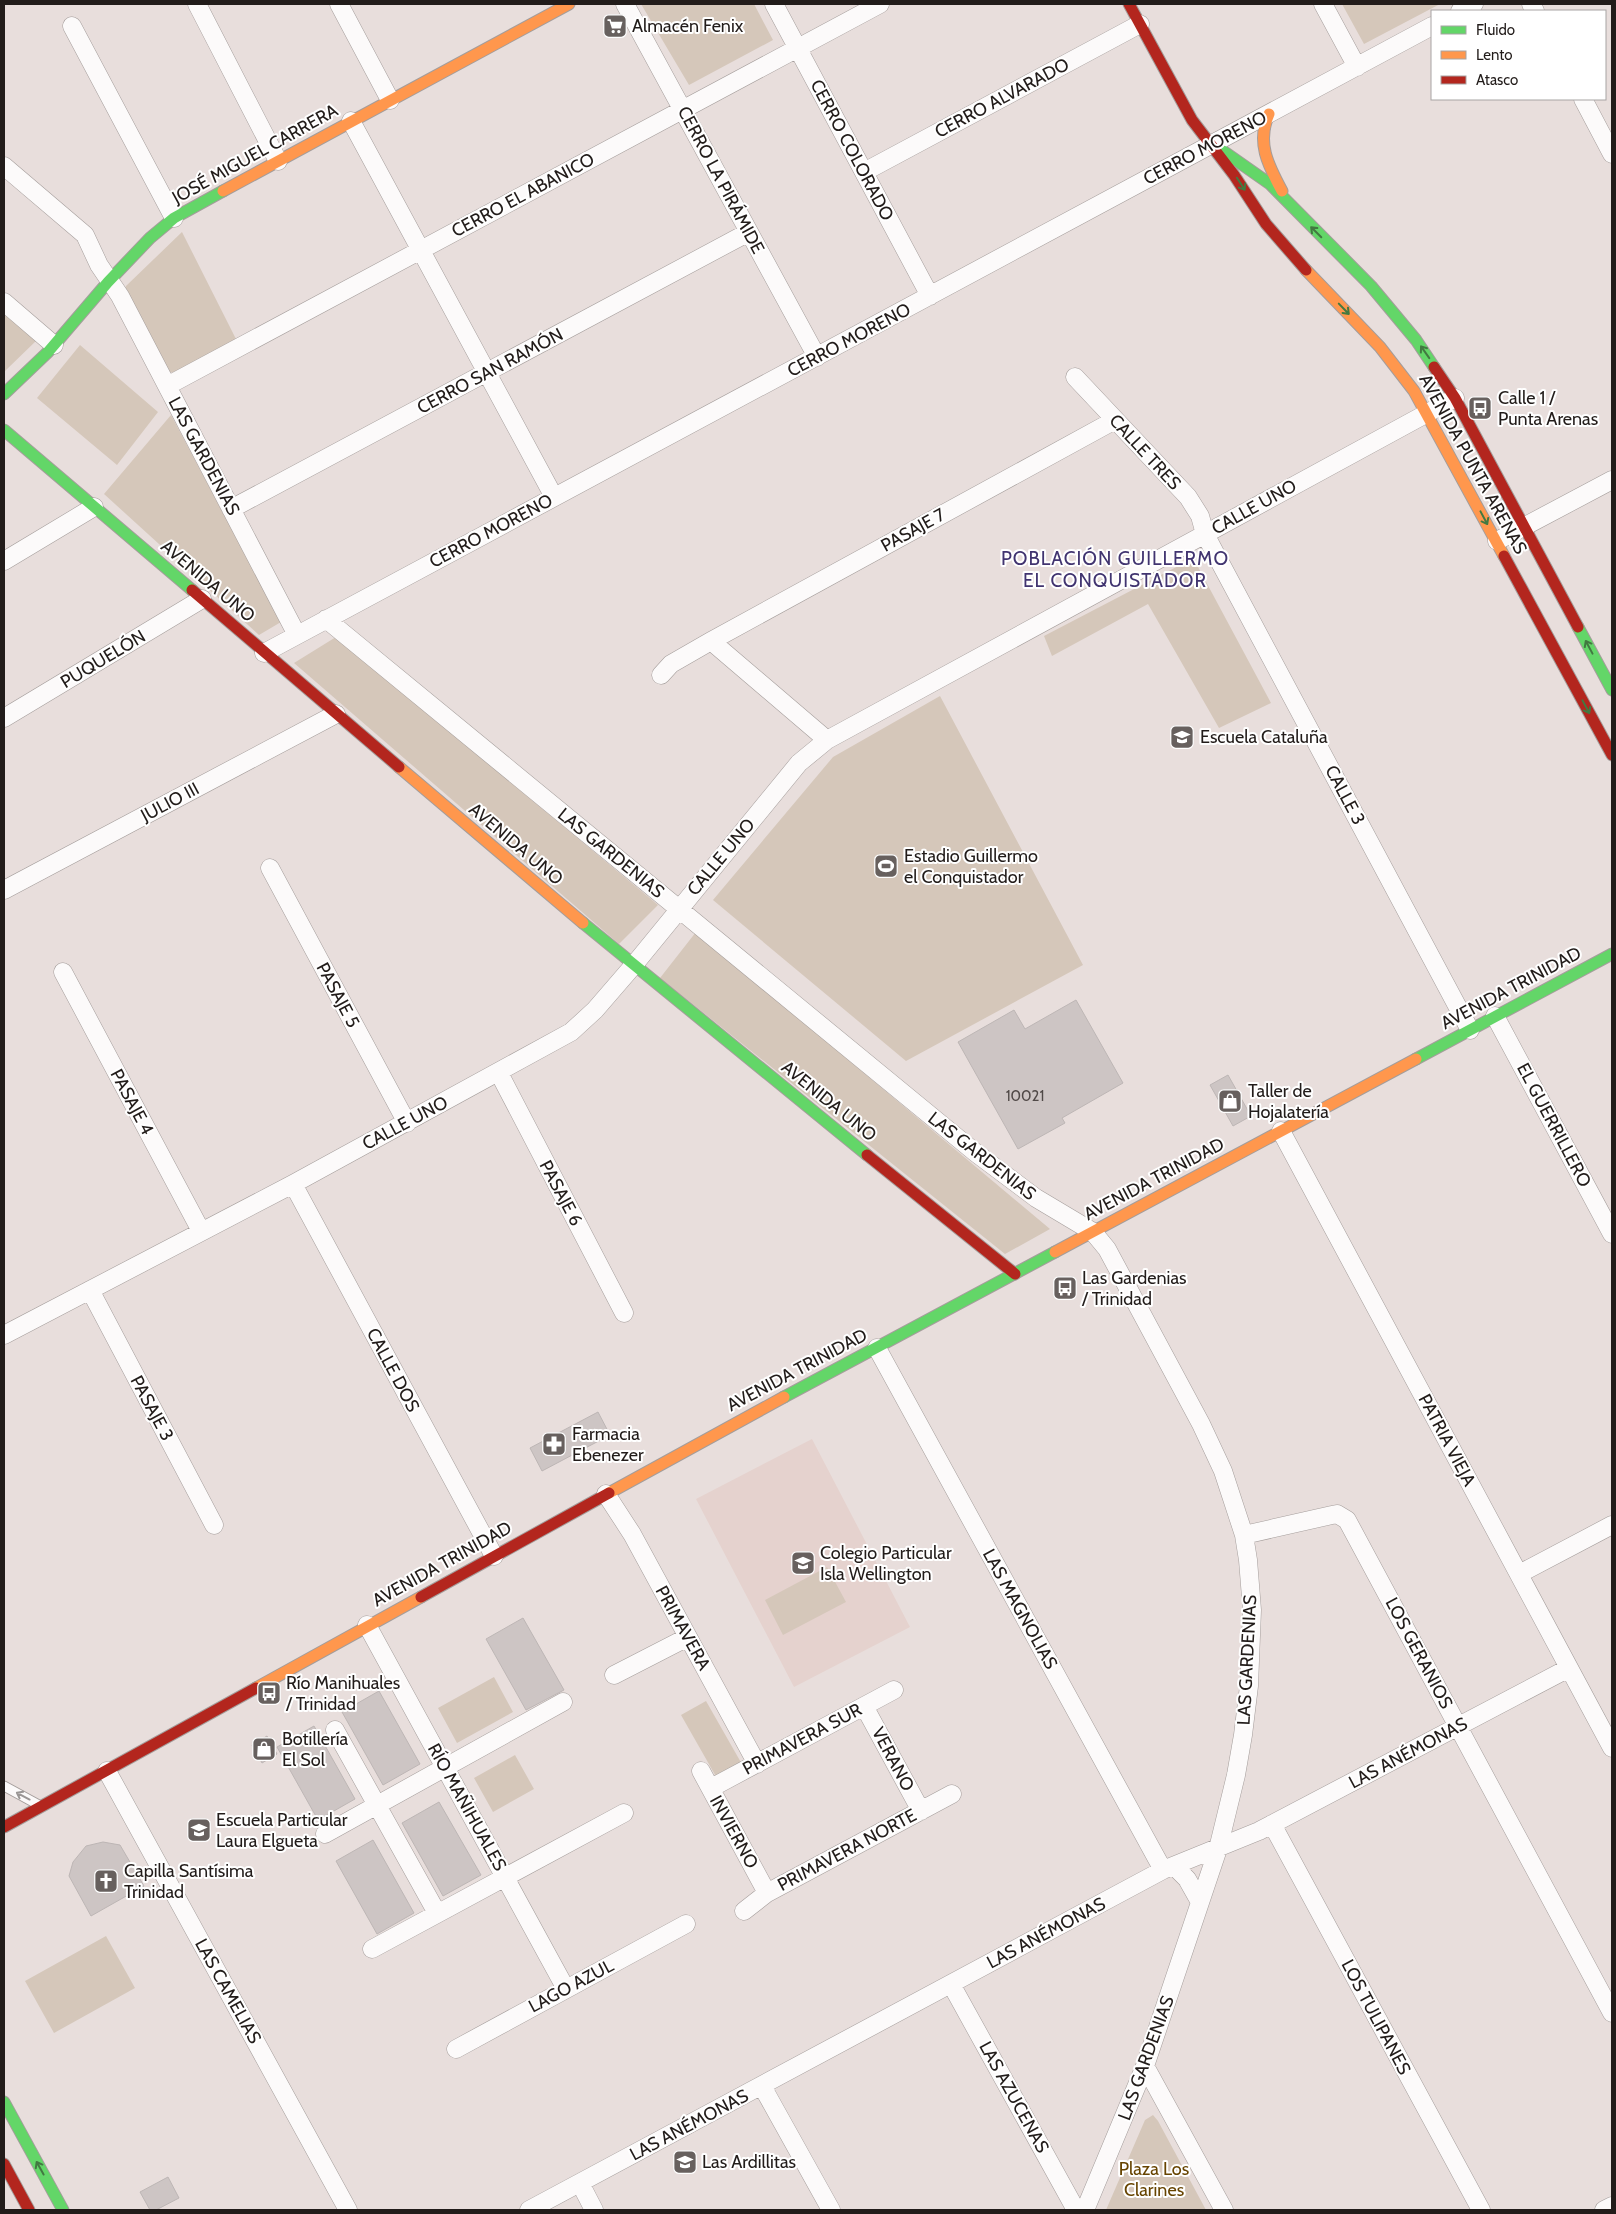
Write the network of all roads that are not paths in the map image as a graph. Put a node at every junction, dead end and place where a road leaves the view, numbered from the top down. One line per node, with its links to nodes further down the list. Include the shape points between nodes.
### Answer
1 (197, 4): 23 (street)
2 (339, 4): 16 (street)
3 (569, 4): 16 (main road, JOSÉ MIGUEL CARRERA)
4 (625, 4): 18 (street, CERRO LA PIRÁMIDE)
5 (774, 4): 14 (street, CERRO COLORADO)
6 (880, 4): 14 (street, CERRO EL ABANICO)
7 (1129, 4): 11 (main road, AVENIDA PUNTA ARENAS)
8 (1323, 4): 15 (street)
9 (1474, 4): 10 (street)
10 (1462, 10)
11 (1140, 24): 21 (main road, AVENIDA PUNTA ARENAS, via 1192,120); 25 (street, CERRO ALVARADO)
12 (72, 26): 27 (street)
13 (1431, 27): 15 (street, CERRO MORENO)
14 (797, 48): 18 (street, CERRO EL ABANICO); 25 (street, CERRO COLORADO)
15 (1357, 67): 19 (street, CERRO MORENO)
16 (390, 100): 20 (main road, JOSÉ MIGUEL CARRERA)
17 (1584, 100): 22 (street)
18 (683, 109): 28 (street, CERRO LA PIRÁMIDE); 29 (street, CERRO EL ABANICO)
19 (1269, 114): 21 (street, CERRO MORENO); 26 (main road, via 1263,128 1262,145)
20 (351, 121): 23 (main road, JOSÉ MIGUEL CARRERA); 29 (street)
21 (1212, 145): 26 (main road, AVENIDA PUNTA ARENAS, via 1248,167); 31 (street, CERRO MORENO); 40 (main road, AVENIDA PUNTA ARENAS, one-way to 40, via 1275,235 1380,347)
22 (1612, 154)
23 (278, 161): 27 (main road, JOSÉ MIGUEL CARRERA)
24 (4, 166): 30 (street, LAS GARDENIAS, via 85,235)
25 (864, 172): 31 (street, CERRO COLORADO)
26 (1290, 204): 39 (main road, AVENIDA PUNTA ARENAS, one-way to 26, via 1422,347 1394,313)
27 (174, 218): 30 (main road, JOSÉ MIGUEL CARRERA, via 136,249)
28 (749, 232): 34 (street, CERRO LA PIRÁMIDE); 35 (street, CERRO SAN RAMÓN)
29 (421, 250): 35 (street); 37 (street, CERRO EL ABANICO)
30 (108, 279): 33 (main road, JOSÉ MIGUEL CARRERA); 37 (street, LAS GARDENIAS)
31 (930, 296): 34 (street, CERRO MORENO)
32 (4, 302): 33 (street)
33 (54, 345): 38 (main road, JOSÉ MIGUEL CARRERA)
34 (817, 357): 44 (street, CERRO MORENO)
35 (486, 372): 44 (street); 46 (street, CERRO SAN RAMÓN)
36 (1074, 378): 41 (street, CALLE TRES)
37 (167, 386): 46 (street, LAS GARDENIAS)
38 (4, 394)
39 (1455, 398): 40 (street, CALLE UNO); 47 (main road, AVENIDA PUNTA ARENAS)
40 (1428, 413): 48 (street, CALLE UNO); 49 (main road, AVENIDA PUNTA ARENAS, one-way to 49)
41 (1115, 420): 48 (street, CALLE TRES, via 1188,498 1200,516); 54 (street, PASAJE 7)
42 (4, 430): 45 (main road, AVENIDA UNO)
43 (1612, 480): 47 (street)
44 (554, 497): 52 (street, CERRO MORENO)
45 (94, 507): 50 (street); 51 (main road, AVENIDA UNO)
46 (231, 509): 53 (street, LAS GARDENIAS)
47 (1525, 526): 49 (street); 57 (main road, AVENIDA PUNTA ARENAS, one-way to 47)
48 (1205, 534): 60 (street, CALLE UNO); 69 (street, CALLE 3)
49 (1497, 541): 61 (main road, AVENIDA PUNTA ARENAS, one-way to 61)
50 (4, 562)
51 (202, 599): 55 (main road, AVENIDA UNO); 59 (street, PUQUELÓN)
52 (326, 619): 53 (street, CERRO MORENO); 64 (street, LAS GARDENIAS)
53 (297, 635): 55 (street, CERRO MORENO)
54 (710, 641): 56 (street, PASAJE 7, via 671,664); 60 (street)
55 (264, 653): 58 (main road, AVENIDA UNO)
56 (661, 675)
57 (1612, 690)
58 (336, 714): 63 (street, JULIO III); 66 (main road, AVENIDA UNO)
59 (4, 718)
60 (827, 740): 64 (street, CALLE UNO, via 799,763)
61 (1612, 755)
62 (270, 868): 71 (street, PASAJE 5)
63 (4, 890)
64 (679, 908): 66 (street, CALLE UNO); 75 (street, LAS GARDENIAS, via 1007,1178 1066,1218)
65 (1612, 954): 68 (main road, AVENIDA TRINIDAD)
66 (633, 966): 70 (street, CALLE UNO, via 571,1032); 77 (main road, AVENIDA UNO)
67 (63, 972): 74 (street, PASAJE 4)
68 (1495, 1016): 69 (main road, AVENIDA TRINIDAD); 76 (street, EL GUERRILLERO)
69 (1470, 1030): 72 (main road, AVENIDA TRINIDAD)
70 (498, 1073): 71 (street, CALLE UNO); 79 (street, PASAJE 6)
71 (407, 1123): 73 (street, CALLE UNO)
72 (1281, 1131): 75 (main road, AVENIDA TRINIDAD); 87 (street, PATRIA VIEJA)
73 (293, 1184): 74 (street, CALLE UNO); 86 (street, CALLE DOS)
74 (201, 1232): 78 (street, CALLE UNO)
75 (1093, 1232): 77 (main road, AVENIDA TRINIDAD); 85 (street, LAS GARDENIAS, via 1107,1249 1209,1440 1232,1495)
76 (1612, 1234)
77 (1015, 1274): 81 (main road, AVENIDA TRINIDAD)
78 (90, 1290): 80 (street, CALLE UNO); 83 (street, PASAJE 3)
79 (624, 1313)
80 (4, 1335)
81 (877, 1348): 82 (main road, AVENIDA TRINIDAD); 113 (street, LAS MAGNOLIAS)
82 (606, 1494): 86 (main road, AVENIDA TRINIDAD); 89 (street, PRIMAVERA, via 632,1534)
83 (214, 1525)
84 (1612, 1525): 87 (street)
85 (1244, 1535): 95 (street, LOS GERANIOS, via 1337,1514 1347,1520); 112 (street, LAS GARDENIAS, via 1252,1610 1249,1686 1236,1775)
86 (494, 1556): 88 (main road, AVENIDA TRINIDAD)
87 (1519, 1574): 90 (street, PATRIA VIEJA)
88 (367, 1625): 99 (street, RÍO MAÑIHUALES); 100 (main road, AVENIDA TRINIDAD)
89 (688, 1637): 91 (street); 98 (street, PRIMAVERA)
90 (1569, 1668): 95 (street, LAS ANÉMONAS); 97 (street, PATRIA VIEJA)
91 (614, 1675)
92 (894, 1690): 94 (street, PRIMAVERA SUR)
93 (563, 1702): 99 (street)
94 (864, 1706): 98 (street, PRIMAVERA SUR); 107 (street, VERANO)
95 (1457, 1726): 109 (street, LAS ANÉMONAS); 123 (street, LOS GERANIOS)
96 (335, 1730): 105 (street)
97 (1612, 1748)
98 (757, 1764): 103 (street, PRIMAVERA SUR)
99 (445, 1768): 105 (street); 114 (street, RÍO MAÑIHUALES)
100 (107, 1771): 106 (main road, AVENIDA TRINIDAD); 133 (street, LAS CAMELIAS)
101 (701, 1771): 103 (street, INVIERNO)
102 (4, 1786): 106 (lane, one-way to 102)
103 (710, 1788): 115 (street, INVIERNO)
104 (952, 1794): 107 (street, PRIMAVERA NORTE)
105 (377, 1806): 111 (street); 118 (street)
106 (42, 1807): 110 (main road, AVENIDA TRINIDAD)
107 (921, 1811): 115 (street, PRIMAVERA NORTE)
108 (624, 1813): 114 (street)
109 (1272, 1824): 112 (street, LAS ANÉMONAS); 140 (street, LOS TULIPANES)
110 (4, 1827)
111 (325, 1834)
112 (1218, 1849): 113 (street, LAS ANÉMONAS); 116 (street, LAS GARDENIAS)
113 (1168, 1868): 116 (street, via 1187,1879); 121 (street, LAS ANÉMONAS)
114 (505, 1877): 118 (street); 122 (street, RÍO MAÑIHUALES)
115 (768, 1893): 117 (street, PRIMAVERA NORTE)
116 (1200, 1902): 125 (street, LAS GARDENIAS)
117 (744, 1911)
118 (437, 1913): 120 (street)
119 (686, 1924): 122 (street, LAGO AZUL)
120 (372, 1949)
121 (951, 1984): 126 (street, LAS ANÉMONAS); 137 (street, LAS AZUCENAS)
122 (566, 1989): 124 (street, LAGO AZUL)
123 (1612, 2013)
124 (456, 2049)
125 (1145, 2066): 138 (street, LAS GARDENIAS); 139 (street)
126 (762, 2086): 129 (street, LAS ANÉMONAS); 136 (street)
127 (4, 2102): 132 (main road, one-way to 127)
128 (4, 2164): 131 (main road)
129 (580, 2183): 134 (street, LAS ANÉMONAS); 135 (street)
130 (1612, 2206): 141 (street)
131 (29, 2210)
132 (63, 2210)
133 (348, 2210)
134 (529, 2210)
135 (594, 2210)
136 (831, 2210)
137 (1076, 2210)
138 (1086, 2210)
139 (1224, 2210)
140 (1481, 2210)
141 (1604, 2210)

